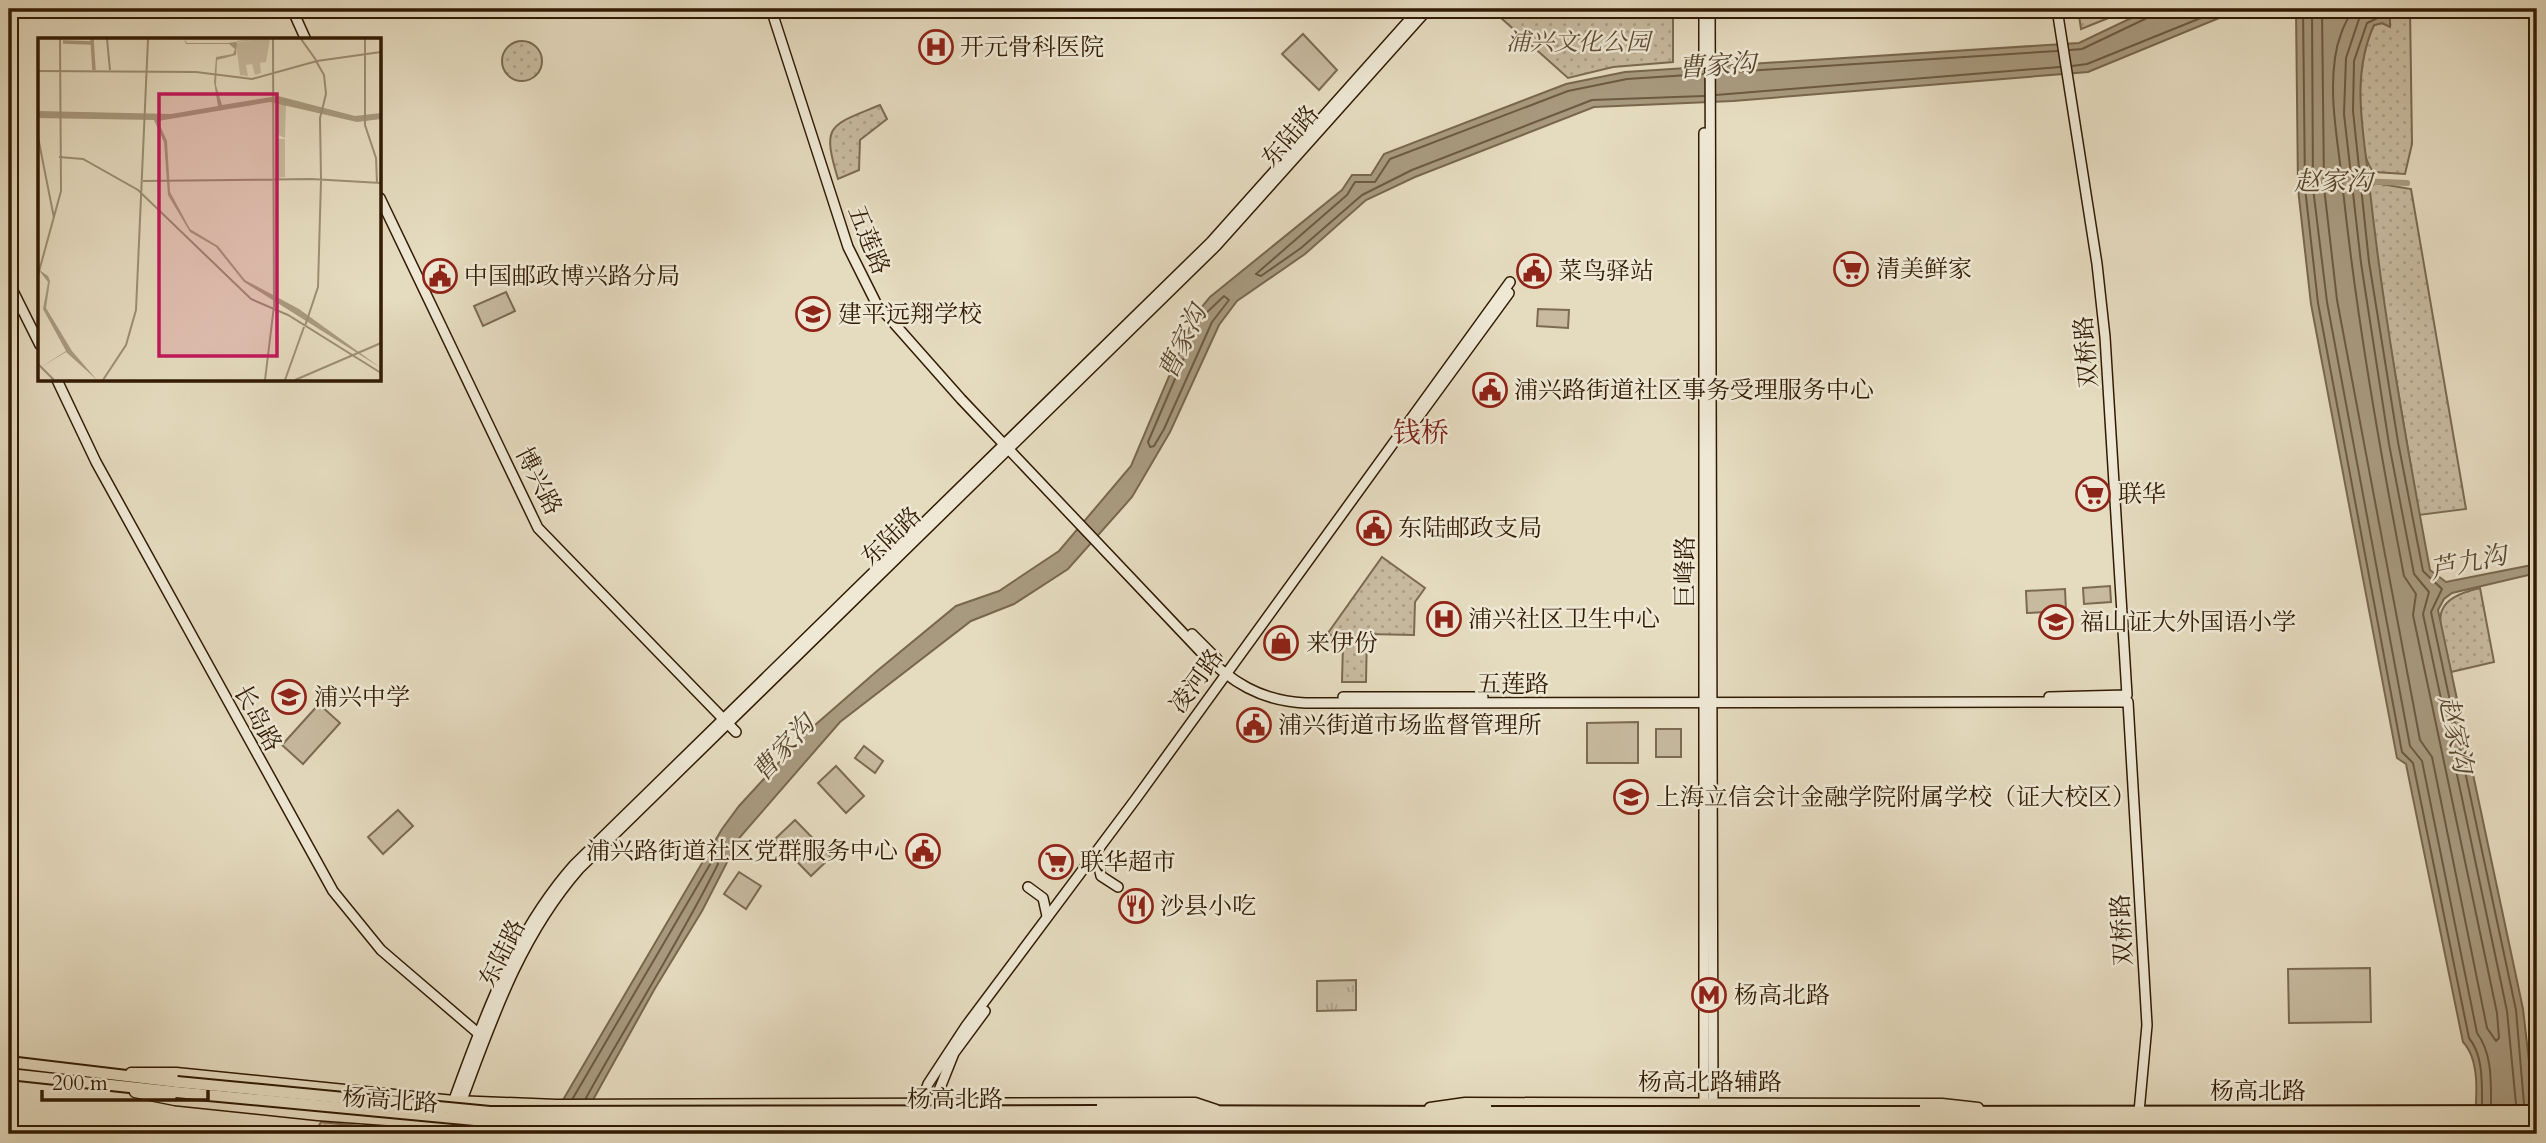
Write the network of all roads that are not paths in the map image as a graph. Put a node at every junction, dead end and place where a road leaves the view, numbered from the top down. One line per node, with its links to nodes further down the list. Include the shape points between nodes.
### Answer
1 (292, 9): 8 (street)
2 (771, 9): 15 (street, 五莲路, via 863,282 891,323)
3 (1419, 9): 15 (street, 东陆路, via 1224,229)
4 (1428, 9): 15 (street, 东陆路, via 1235,227)
5 (1704, 9): 9 (street, 巨峰路)
6 (1710, 9): 9 (street)
7 (2057, 9): 17 (street, 双桥路, via 2105,337)
8 (305, 38)
9 (1707, 46): 18 (street, 巨峰路)
10 (382, 202): 19 (street, 博兴路, via 538,528)
11 (1513, 283): 16 (street, 凌河路)
12 (9, 284): 13 (street)
13 (38, 341)
14 (58, 382): 25 (street, 长岛路, via 100,469 332,891 381,950)
15 (1009, 446): 16 (street, 五莲路); 19 (street, 东陆路)
16 (1228, 675): 18 (street, 五莲路, via 1264,690 1305,697); 21 (street, 凌河路); 24 (street, 凌河路)
17 (2127, 699): 18 (street, 五莲路); 38 (street, 双桥路, via 2147,1025)
18 (1709, 701): 30 (street, 巨峰路)
19 (725, 720): 20 (street, 博兴路); 25 (street, 东陆路, via 559,882 509,962); 29 (street, 东陆路, via 595,852 551,905 509,978)
20 (736, 732)
21 (1097, 858): 23 (street, via 1101,876); 32 (street, 凌河路, via 954,1054)
22 (1028, 887): 24 (street, via 1043,898)
23 (1118, 887)
24 (1047, 915): 31 (street, 凌河路, via 948,1051)
25 (479, 1034): 29 (street, 东陆路)
26 (9, 1062): 28 (highway, 杨高北路)
27 (9, 1074): 28 (highway, 杨高北路)
28 (102, 1078): 29 (main road, 杨高北路, via 176,1073); 34 (highway, 杨高北路, bridge, via 475,1120); 40 (main road, 杨高北路, via 176,1100)
29 (458, 1102): 31 (main road, 杨高北路); 40 (street, 东陆路)
30 (1709, 1103): 35 (main road, 杨高北路辅路, via 1465,1103); 37 (main road, 杨高北路辅路, via 1941,1104); 44 (street, 巨峰路)
31 (919, 1105): 32 (main road, 杨高北路); 42 (street)
32 (932, 1105): 34 (main road, 杨高北路, via 1195,1103); 43 (street)
33 (2537, 1110): 36 (highway, 杨高北路)
34 (1223, 1116): 35 (highway, 杨高北路); 43 (main road, 杨高北路, via 1193,1128)
35 (1406, 1116): 37 (highway, 杨高北路, bridge); 41 (main road, 杨高北路辅路)
36 (2514, 1116): 38 (highway, 杨高北路); 39 (highway, 杨高北路)
37 (2013, 1117): 38 (highway, 杨高北路); 44 (main road, 杨高北路辅路, via 1944,1130)
38 (2138, 1117): 45 (street, 双桥路)
39 (2537, 1122)
40 (447, 1130): 42 (main road, 杨高北路)
41 (1446, 1130): 44 (main road, 杨高北路辅路)
42 (917, 1131): 43 (main road, 杨高北路)
43 (930, 1131)
44 (1709, 1132)
45 (2134, 1134)

